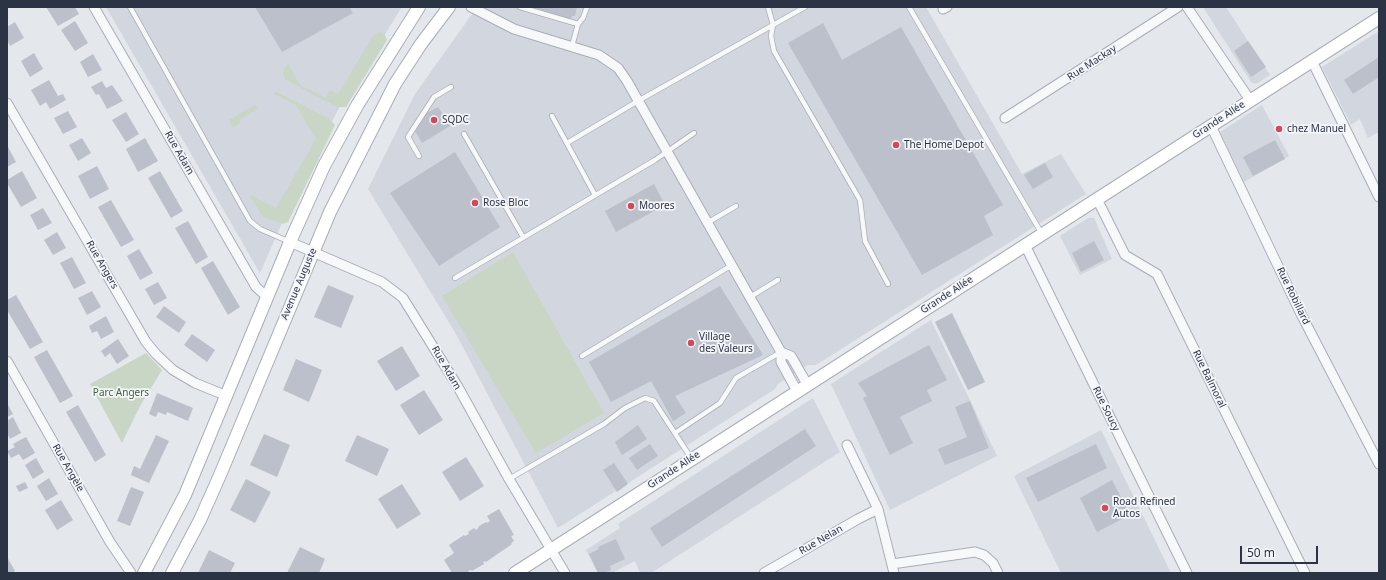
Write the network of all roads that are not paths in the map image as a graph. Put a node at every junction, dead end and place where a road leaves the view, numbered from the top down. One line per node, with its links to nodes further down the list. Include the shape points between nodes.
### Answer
1 (94, 7): 44 (street, Rue Adam, via 256,287)
2 (130, 7): 37 (lane, via 250,221 260,229)
3 (419, 7): 37 (main road, via 348,122 318,178)
4 (449, 7): 39 (main road, Avenue Auguste, via 393,88)
5 (472, 7): 16 (street, via 514,29)
6 (520, 7): 14 (lane)
7 (587, 7): 14 (lane)
8 (768, 7): 15 (lane)
9 (805, 7): 15 (lane)
10 (909, 7): 35 (lane)
11 (1178, 7): 23 (street, Rue Mackay)
12 (1187, 7): 20 (street)
13 (1379, 18): 17 (main road, Grande Allée)
14 (578, 24): 16 (lane)
15 (772, 25): 19 (lane); 43 (lane, via 774,51 860,200 865,241)
16 (572, 46): 19 (street, via 609,61 623,75)
17 (1312, 61): 20 (main road, Grande Allée); 31 (street)
18 (451, 87): 29 (lane, via 434,97 408,137)
19 (638, 100): 27 (lane); 28 (street)
20 (1250, 100): 24 (main road, Grande Allée)
21 (7, 103): 50 (street, Rue Angers, via 146,342 161,360 177,372)
22 (552, 116): 27 (lane)
23 (1005, 118)
24 (1212, 126): 32 (main road, Grande Allée); 54 (street, Rue Robillard, via 1301,314)
25 (694, 133): 28 (lane)
26 (464, 134): 36 (lane)
27 (567, 143): 30 (lane)
28 (667, 151): 30 (lane); 34 (street)
29 (419, 156)
30 (595, 195): 36 (lane)
31 (1379, 197)
32 (1097, 199): 35 (main road, Grande Allée); 67 (street, Rue Balmoral, via 1125,255 1157,274)
33 (736, 206): 34 (lane)
34 (707, 223): 40 (street)
35 (1042, 234): 38 (main road, Grande Allée)
36 (523, 238): 41 (lane)
37 (290, 242): 39 (street, Rue Adam); 44 (main road)
38 (1025, 245): 49 (main road, Grande Allée); 66 (street, Rue Soucy)
39 (312, 252): 55 (street, Rue Adam, via 382,282 403,298 458,387); 61 (main road, Avenue Auguste, via 220,475)
40 (732, 265): 45 (street); 47 (lane)
41 (455, 278)
42 (778, 280): 45 (lane)
43 (888, 284)
44 (267, 297): 50 (main road)
45 (750, 297): 46 (street)
46 (781, 352): 49 (street, via 780,362); 51 (lane, via 736,378 720,403)
47 (582, 356)
48 (7, 361): 59 (street, Rue Angèle)
49 (802, 388): 53 (main road, Grande Allée)
50 (226, 396): 60 (main road, via 185,494)
51 (675, 433): 53 (lane); 55 (lane, via 654,401 645,398)
52 (847, 445): 56 (street)
53 (692, 459): 57 (main road, Grande Allée)
54 (1379, 464)
55 (509, 479): 57 (street, Rue Adam)
56 (878, 509): 58 (street); 64 (street, Rue Nelan)
57 (552, 549): 62 (main road, Grande Allée); 63 (street, Rue Adam)
58 (893, 568): 65 (street, via 975,552 984,555 993,563)
59 (130, 573)
60 (144, 573)
61 (172, 573)
62 (514, 573)
63 (565, 573)
64 (764, 573)
65 (998, 573)
66 (1187, 573)
67 (1305, 573)

